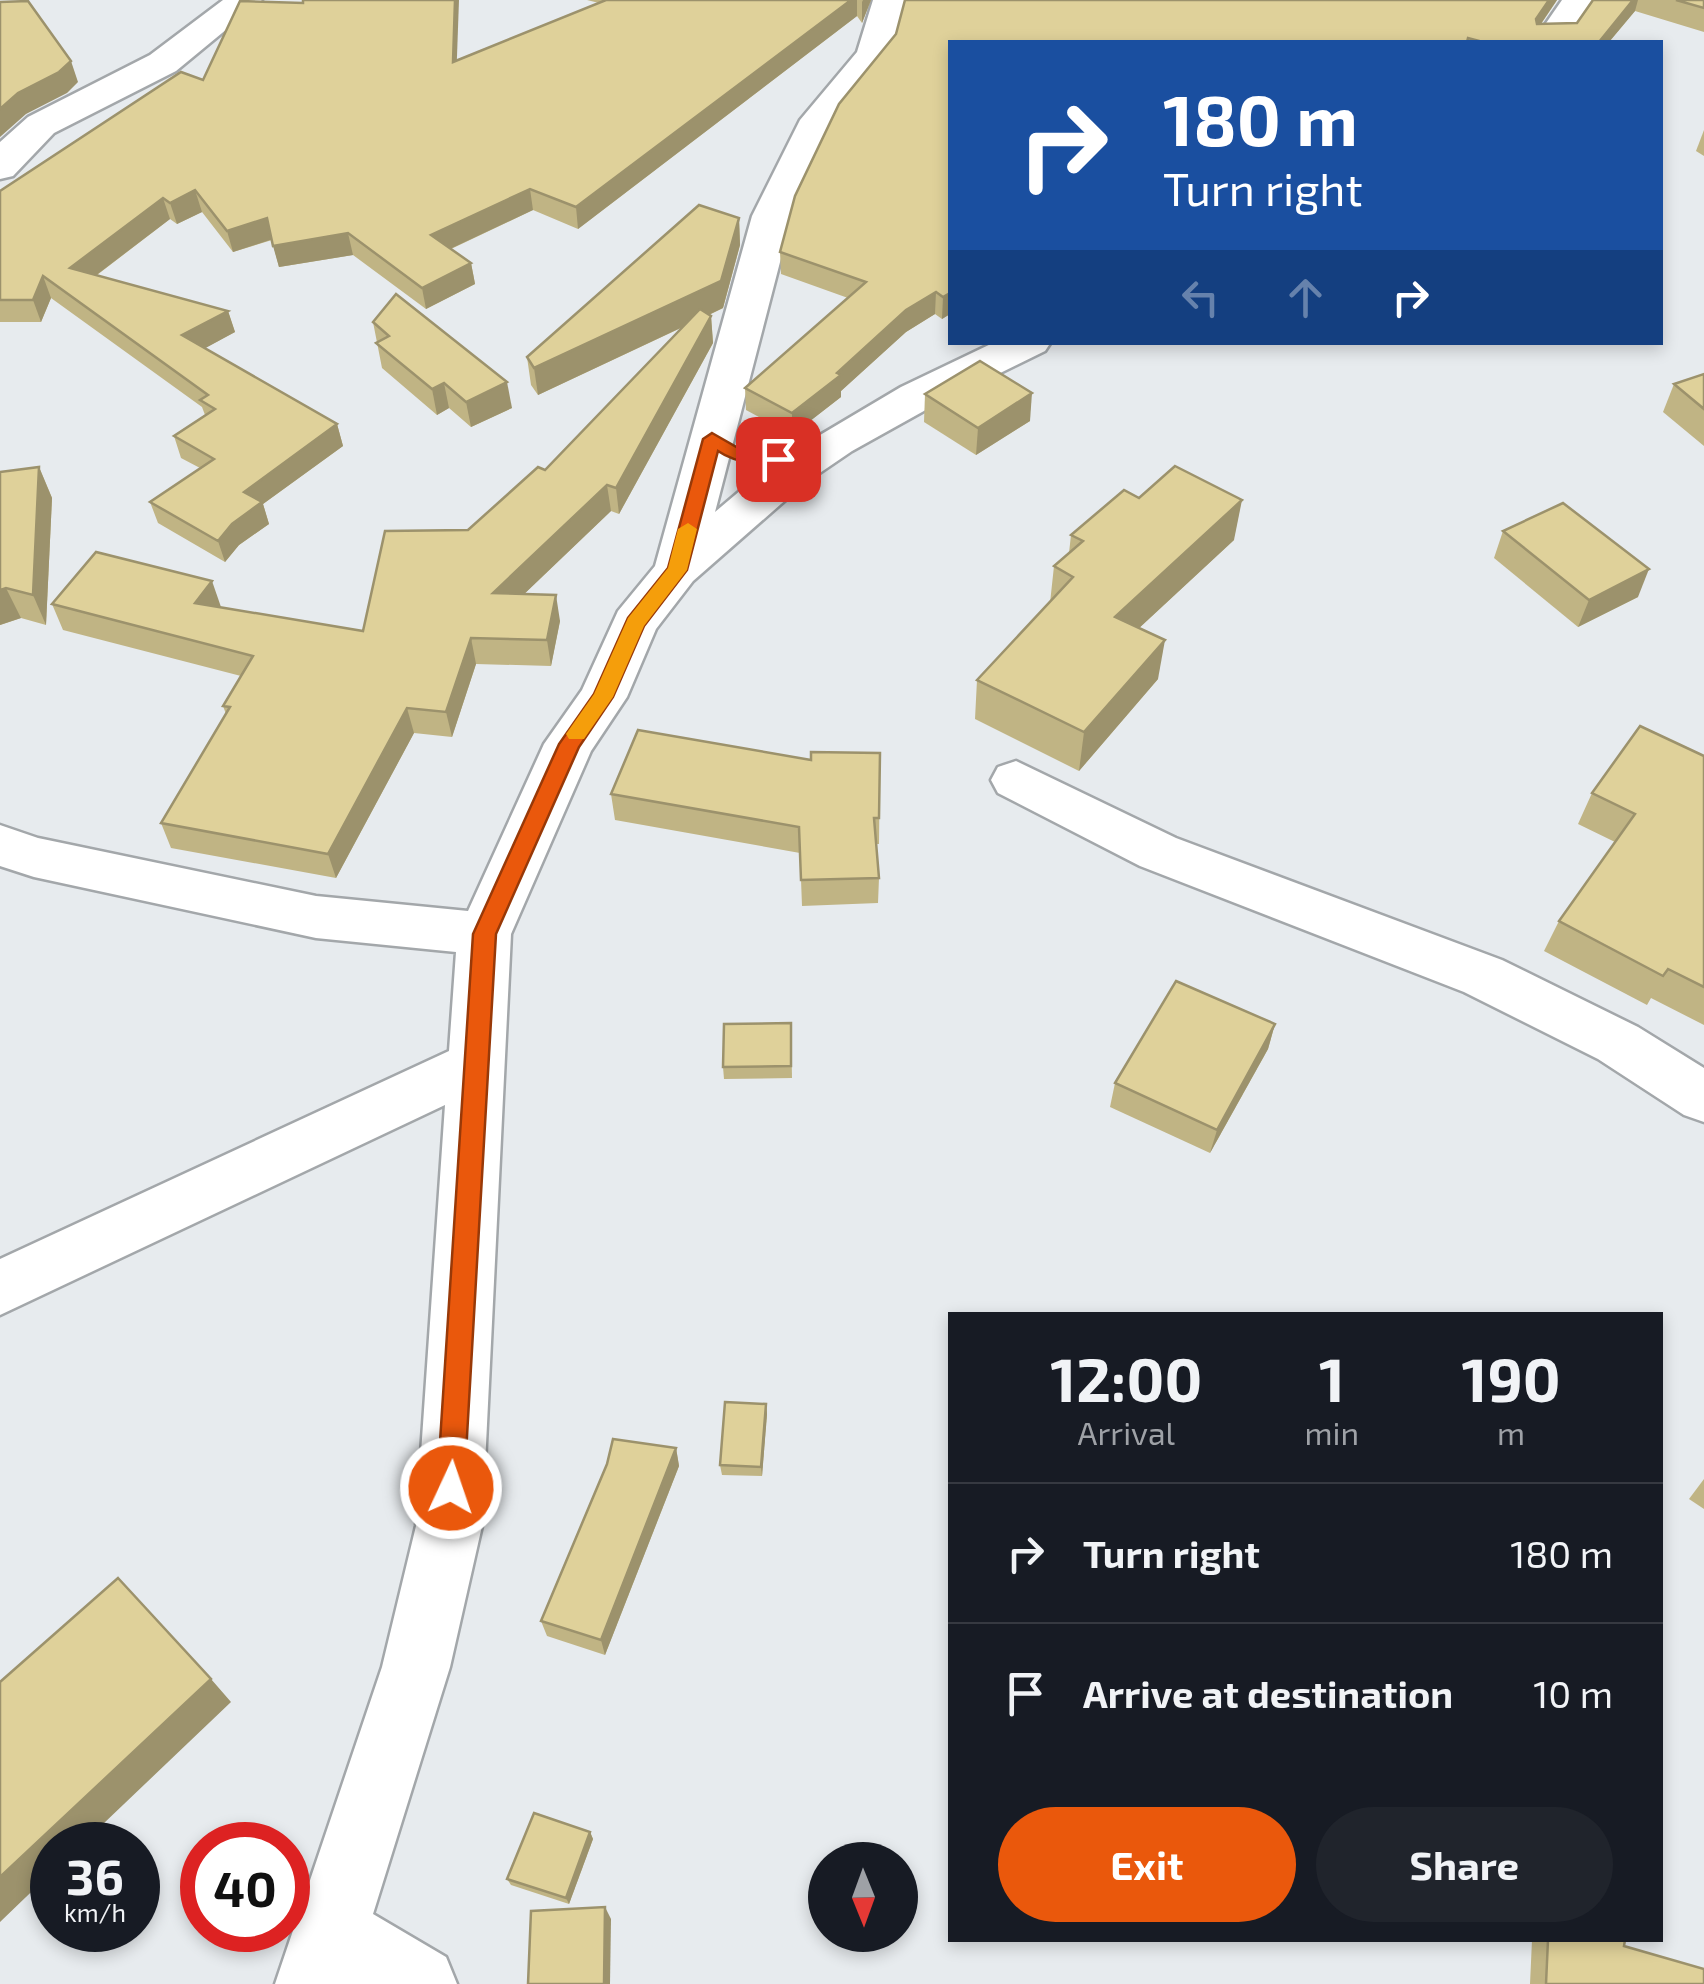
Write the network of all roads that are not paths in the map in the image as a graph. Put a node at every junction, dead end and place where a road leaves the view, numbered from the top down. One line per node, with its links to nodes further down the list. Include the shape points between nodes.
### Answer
1 (245, 0): 5 (street, via 162,63 41,124)
2 (890, 0): 7 (street, via 874,54 820,120 772,216)
3 (1580, 0): 4 (street)
4 (1551, 40)
5 (0, 168)
6 (1024, 345): 8 (street)
7 (712, 439): 8 (street, via 756,459); 9 (street)
8 (823, 450): 9 (street)
9 (677, 570): 12 (street, via 635,623 603,697 570,744)
10 (1016, 780): 14 (street, via 1158,852 1483,976 1618,1043)
11 (0, 845): 12 (street, via 316,917)
12 (484, 934): 13 (street)
13 (476, 1064): 15 (street); 16 (street, via 449,1526 416,1668)
14 (1704, 1098)
15 (0, 1288)
16 (323, 1958): 17 (street)
17 (419, 1984)

